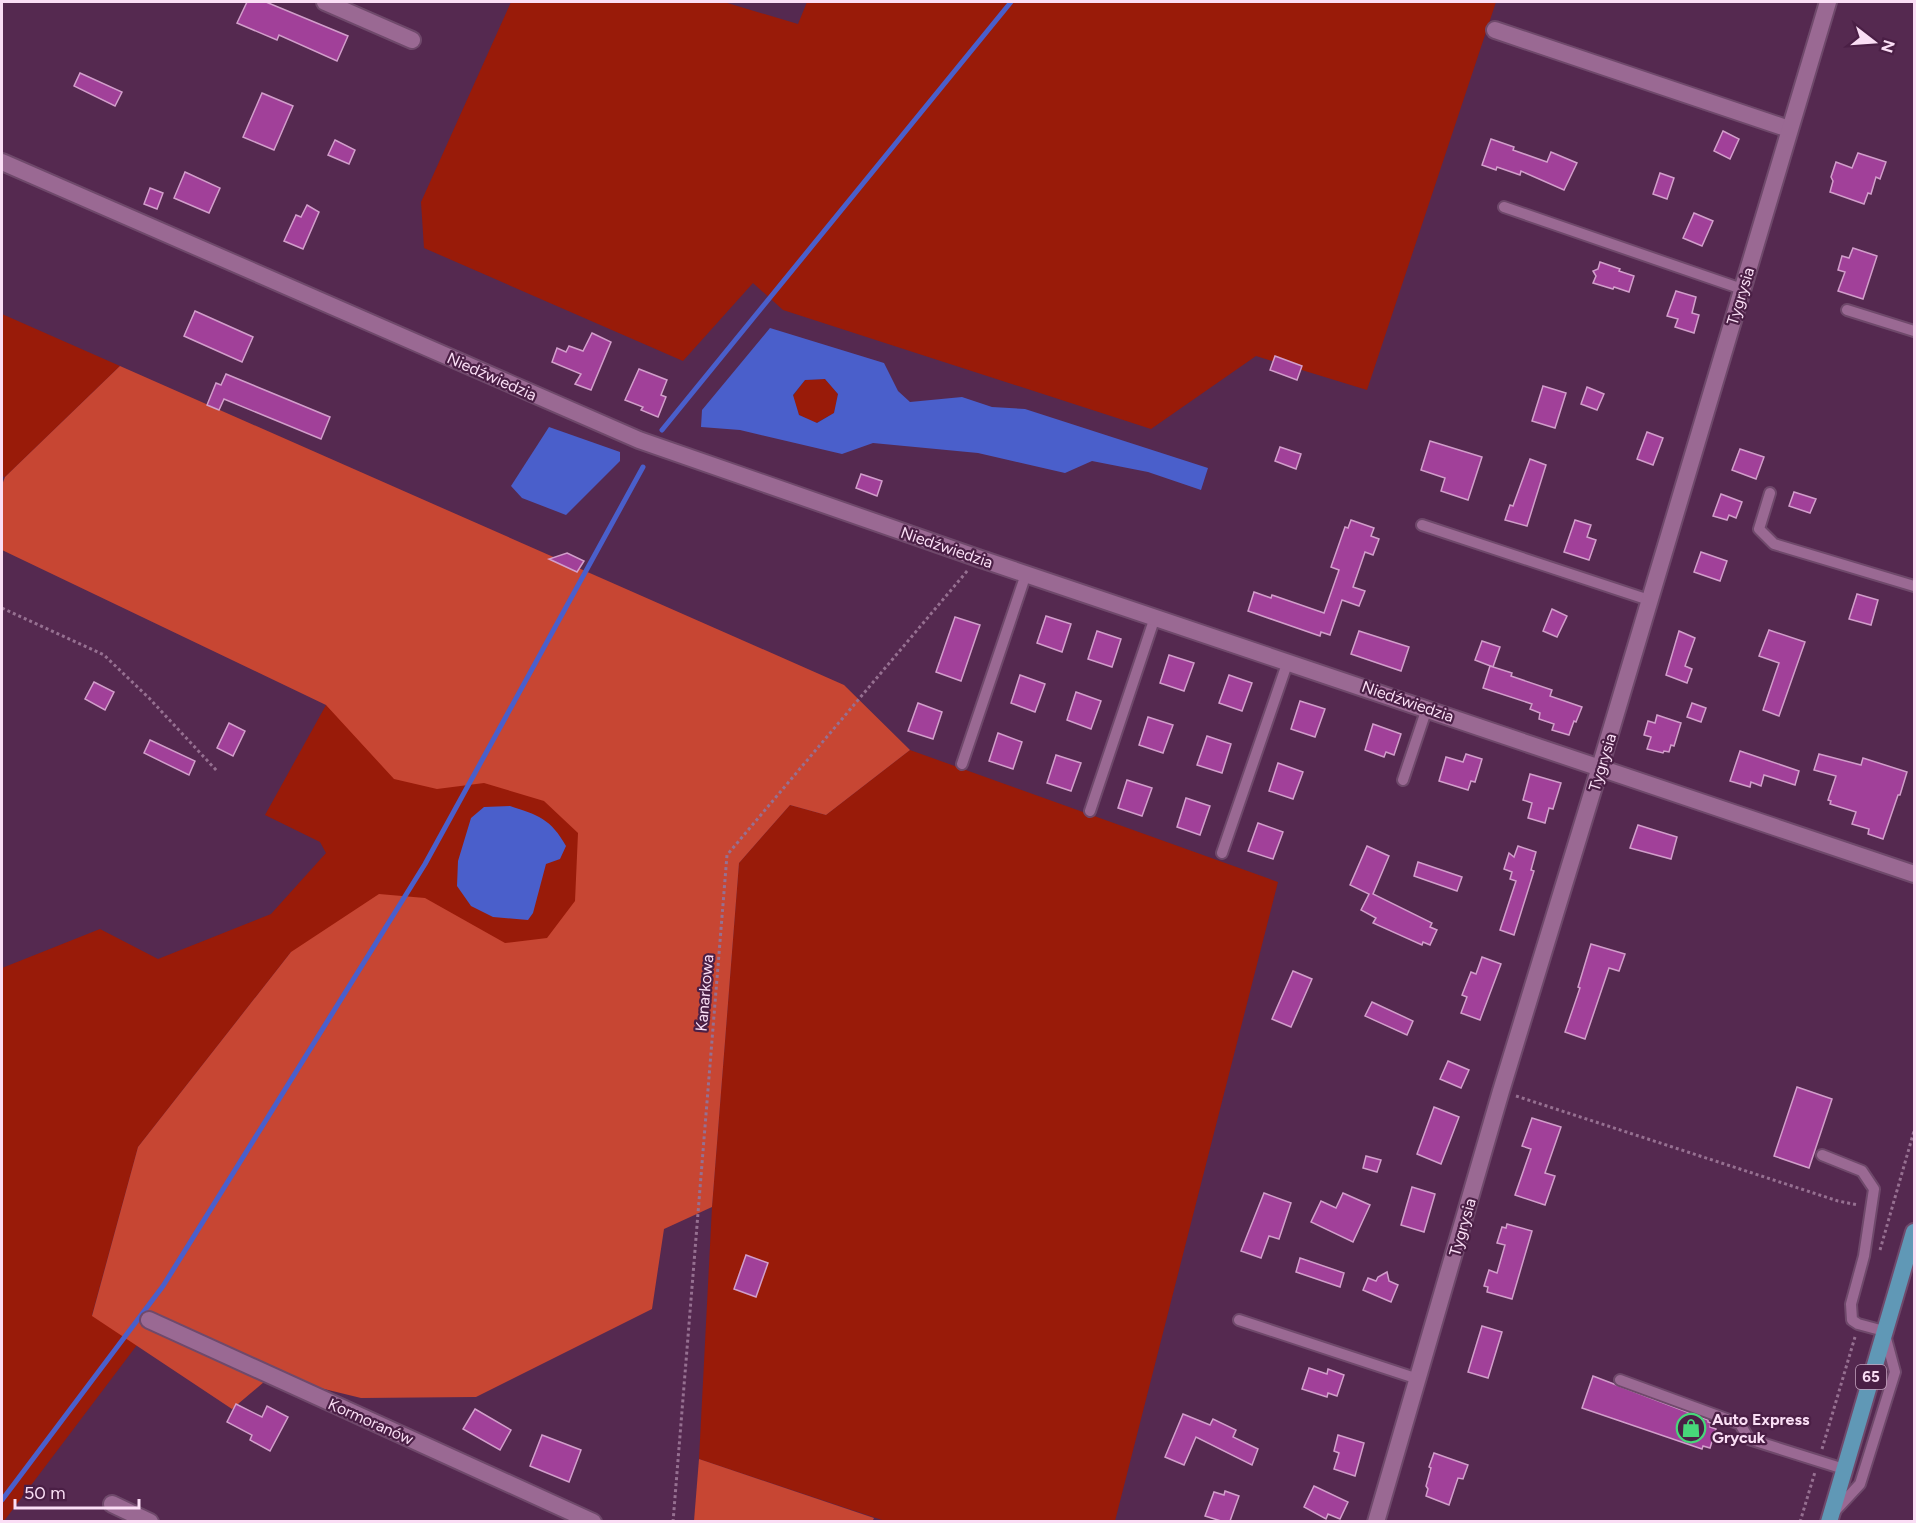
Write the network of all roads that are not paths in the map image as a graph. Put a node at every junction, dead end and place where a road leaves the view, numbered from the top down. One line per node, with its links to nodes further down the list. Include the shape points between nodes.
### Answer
1 (325, 2): 4 (street)
2 (1828, 2): 5 (street, Tygrysia)
3 (1495, 30): 5 (street)
4 (412, 40)
5 (1790, 129): 8 (street, Tygrysia)
6 (2, 162): 13 (street, Niedźwiedzia, via 639,440)
7 (1504, 207): 8 (lane)
8 (1742, 289): 15 (street, Tygrysia)
9 (1847, 310): 10 (lane)
10 (1914, 331)
11 (1770, 493): 14 (lane, via 1759,529 1774,544)
12 (1422, 525): 15 (lane)
13 (1026, 574): 16 (street, Niedźwiedzia); 19 (lane)
14 (1914, 586)
15 (1649, 600): 20 (street, Tygrysia)
16 (1155, 617): 17 (street, Niedźwiedzia); 22 (lane)
17 (1288, 661): 18 (street, Niedźwiedzia); 23 (lane)
18 (1427, 708): 20 (street, Niedźwiedzia); 21 (lane)
19 (962, 764)
20 (1600, 767): 24 (street, Niedźwiedzia); 30 (street, Tygrysia)
21 (1403, 780)
22 (1090, 811)
23 (1222, 853)
24 (1914, 874)
25 (1822, 1155): 29 (lane, via 1862,1171 1874,1189 1864,1256 1851,1304 1852,1320)
26 (1914, 1232): 29 (main road, 65)
27 (149, 1320): 36 (street, Kormoranów)
28 (1239, 1320): 30 (lane)
29 (1884, 1331): 32 (main road, 65); 34 (lane, via 1895,1372 1860,1484)
30 (1418, 1379): 37 (street, Tygrysia)
31 (1620, 1380): 32 (lane, via 1740,1424 1749,1439)
32 (1844, 1469): 34 (main road, 65)
33 (112, 1504): 35 (street)
34 (1830, 1519)
35 (150, 1521)
36 (593, 1521)
37 (1376, 1521)

